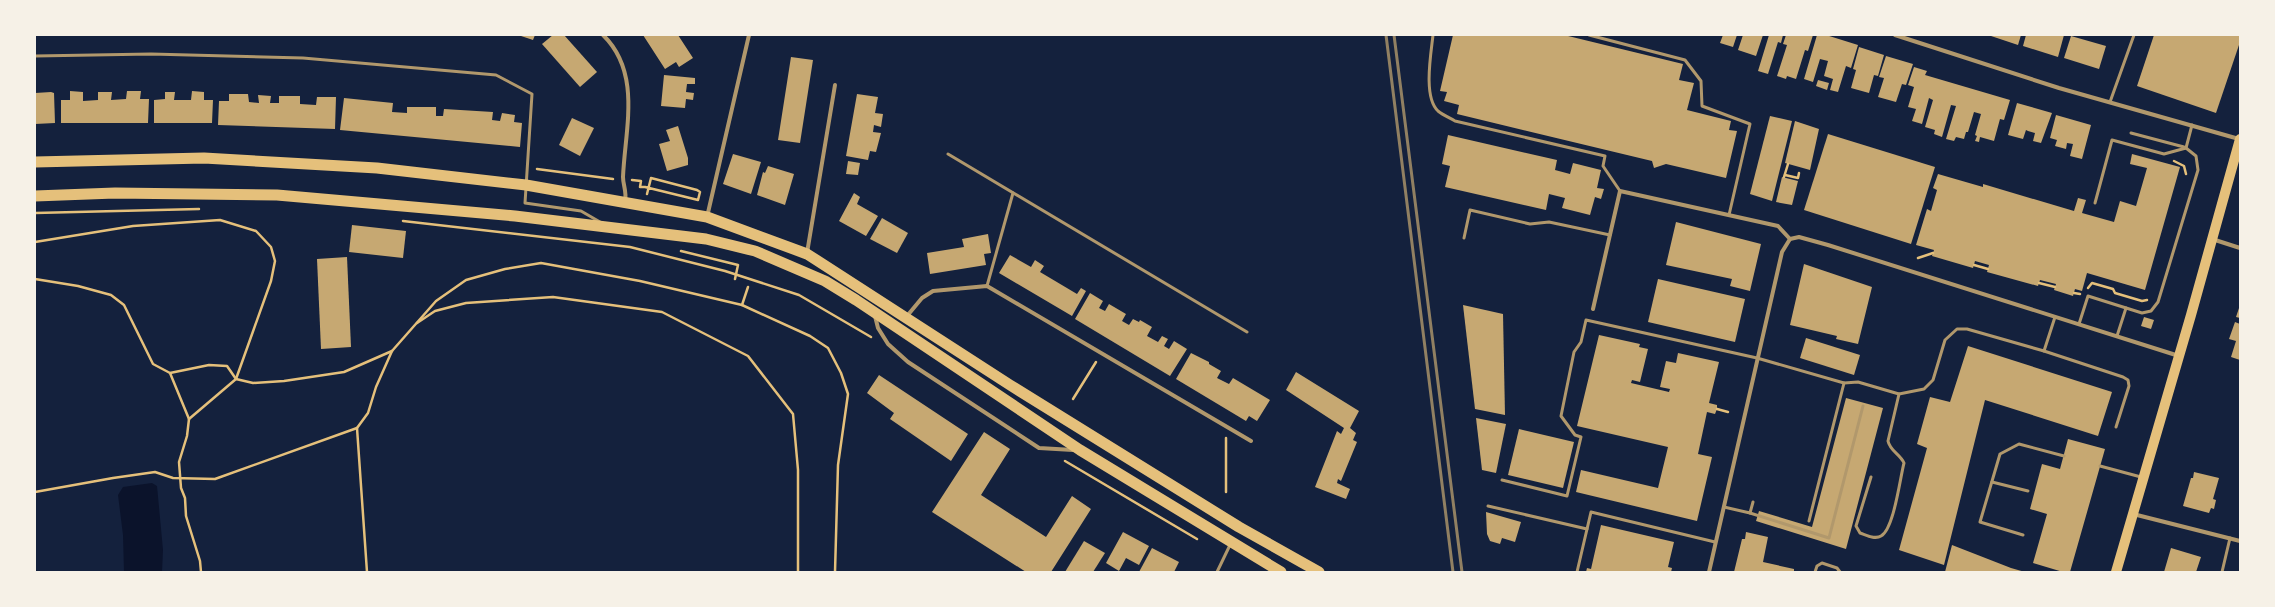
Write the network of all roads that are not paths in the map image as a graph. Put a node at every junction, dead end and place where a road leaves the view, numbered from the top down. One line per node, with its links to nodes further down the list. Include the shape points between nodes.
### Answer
1 (603, 35): 20 (street, via 619,59 629,95 623,178 626,193)
2 (749, 35): 23 (street)
3 (1433, 35): 17 (lane, via 1429,73 1431,98 1438,111 1455,121 1605,156 1603,166)
4 (1589, 35): 22 (lane, via 1685,60 1701,81 1702,106 1750,124)
5 (1895, 35): 9 (street)
6 (2134, 35): 9 (lane)
7 (35, 56): 16 (lane, via 151,54 303,58 496,75 532,94)
8 (835, 85): 30 (street)
9 (2110, 102): 10 (street)
10 (2192, 125): 12 (street); 13 (lane)
11 (2131, 133): 13 (lane)
12 (2240, 139): 28 (main road)
13 (2186, 148): 21 (lane, via 2164,154 2112,140); 32 (lane, via 2196,156 2198,170 2162,290 2155,308 2151,311 2142,313)
14 (948, 154): 18 (lane)
15 (35, 162): 16 (highway, via 204,158 377,168)
16 (526, 185): 20 (highway); 24 (lane, via 525,203 581,211)
17 (1620, 191): 22 (street); 25 (street)
18 (1013, 193): 31 (lane); 38 (lane)
19 (35, 196): 24 (highway, via 115,193 277,196 515,216)
20 (624, 203): 23 (highway)
21 (2095, 203)
22 (1728, 215): 27 (street, via 1778,226)
23 (707, 217): 30 (highway)
24 (608, 227): 34 (highway, via 706,239 755,251 825,281)
25 (1610, 235): 26 (lane, via 1549,222 1530,224 1470,210); 33 (street)
26 (1464, 238)
27 (1790, 238): 36 (street, via 1800,237 1828,245); 42 (street, via 1782,252)
28 (2212, 238): 29 (street); 41 (main road)
29 (2240, 248)
30 (807, 254): 35 (highway)
31 (987, 286): 35 (street, via 933,291 922,298); 47 (street)
32 (2126, 308): 37 (lane, via 2088,296); 39 (lane)
33 (1593, 309)
34 (874, 312): 48 (highway); 48 (street, via 878,328 888,344 908,362 1039,448)
35 (906, 316): 70 (highway, via 1010,385 1232,523)
36 (2055, 317): 37 (street); 40 (lane)
37 (2079, 324): 39 (street)
38 (1247, 332)
39 (2117, 336): 41 (street)
40 (2044, 352): 44 (lane, via 1967,329 1958,330 1945,340 1933,380 1924,389); 46 (lane, via 2128,380 2129,386)
41 (2179, 356): 52 (main road)
42 (1757, 358): 43 (lane); 53 (lane, via 1586,320 1581,342 1574,352 1561,416 1575,435 1582,437 1567,496); 58 (street)
43 (1844, 383): 44 (lane, via 1858,382); 61 (lane)
44 (1899, 394): 51 (lane, via 1888,441 1889,447 1904,463 1890,524 1882,536 1877,538 1860,533 1856,526)
45 (1863, 406): 59 (lane, via 1829,538)
46 (2116, 427)
47 (1250, 442)
48 (1080, 450): 65 (highway)
49 (2064, 456): 54 (lane, via 2019,444 2000,454)
50 (2100, 466): 52 (lane)
51 (1871, 477)
52 (2142, 477): 60 (main road)
53 (1502, 480)
54 (1992, 482): 55 (lane); 63 (lane, via 1980,522)
55 (2028, 491)
56 (1753, 502): 59 (lane)
57 (1488, 506): 62 (lane)
58 (1724, 507): 59 (lane); 67 (street)
59 (1750, 513)
60 (2132, 514): 64 (street); 75 (main road)
61 (1810, 521)
62 (1587, 529): 67 (lane, via 1591,512); 71 (lane)
63 (2024, 535)
64 (2230, 538): 66 (street); 76 (lane)
65 (1232, 541): 68 (lane); 69 (highway)
66 (2240, 541)
67 (1715, 542): 72 (street)
68 (1217, 572)
69 (1281, 572)
70 (1319, 572)
71 (1577, 572)
72 (1709, 572)
73 (1815, 572): 74 (lane, via 1817,566 1822,563 1837,568)
74 (1840, 572)
75 (2116, 572)
76 (2222, 572)

